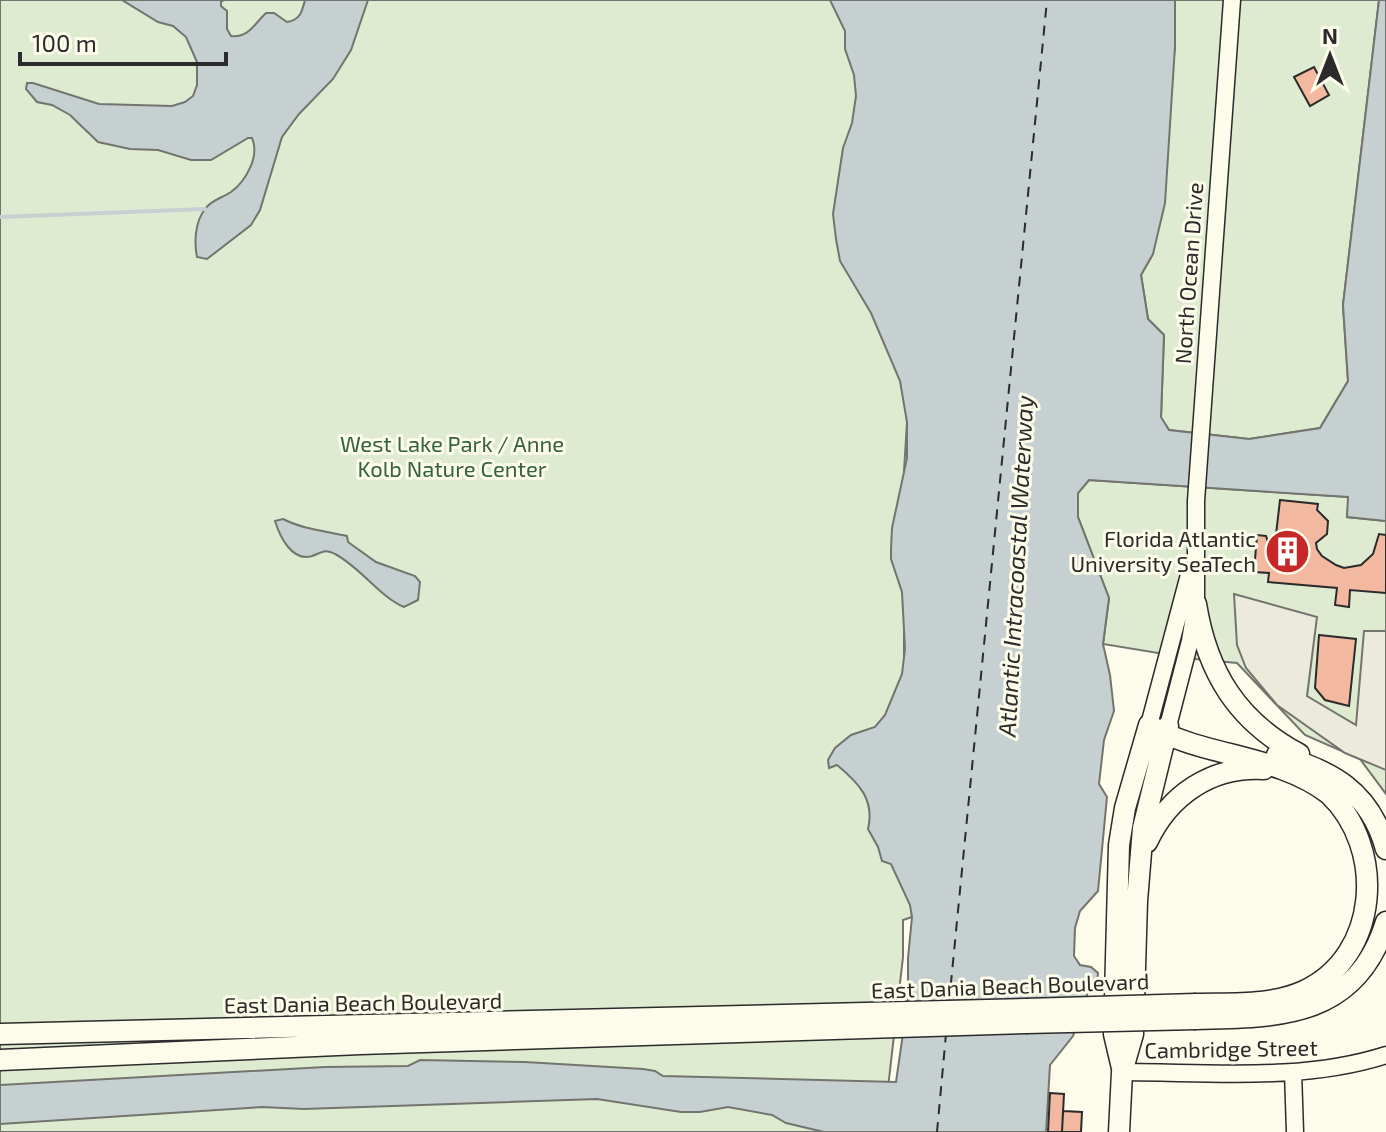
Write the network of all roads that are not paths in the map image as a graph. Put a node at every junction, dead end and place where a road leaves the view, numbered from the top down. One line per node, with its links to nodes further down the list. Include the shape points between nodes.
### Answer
1 (1232, 0): 2 (street, North Ocean Drive)
2 (1195, 550): 3 (street, North Ocean Drive); 4 (street, North Ocean Drive)
3 (1196, 604): 4 (street, North Ocean Drive, via 1190,641); 6 (main road, via 1210,659 1238,705 1275,742)
4 (1161, 729): 5 (main road, East Dania Beach Boulevard); 6 (main road, via 1297,761); 8 (main road, North Ocean Drive); 15 (main road, North Ocean Drive, via 1125,808 1119,845 1114,1034)
5 (1284, 771): 8 (main road, via 1235,770 1189,789 1161,816); 10 (main road, East Dania Beach Boulevard, via 1332,796 1356,826 1372,872 1368,918 1345,959 1306,990)
6 (1333, 775): 7 (main road, via 1367,808)
7 (1386, 849)
8 (1140, 865): 15 (main road, North Ocean Drive, via 1133,1034)
9 (1386, 922): 10 (main road, East Dania Beach Boulevard, via 1361,971 1322,1001 1273,1016)
10 (1196, 1012): 11 (main road, East Dania Beach Boulevard, bridge)
11 (873, 1020): 12 (main road, East Dania Beach Boulevard); 14 (main road, East Dania Beach Boulevard)
12 (0, 1034)
13 (1386, 1055): 16 (street, Cambridge Street)
14 (0, 1060)
15 (1122, 1072): 16 (street, Cambridge Street); 17 (main road, North Ocean Drive)
16 (1293, 1072): 18 (street)
17 (1119, 1132)
18 (1295, 1132)

